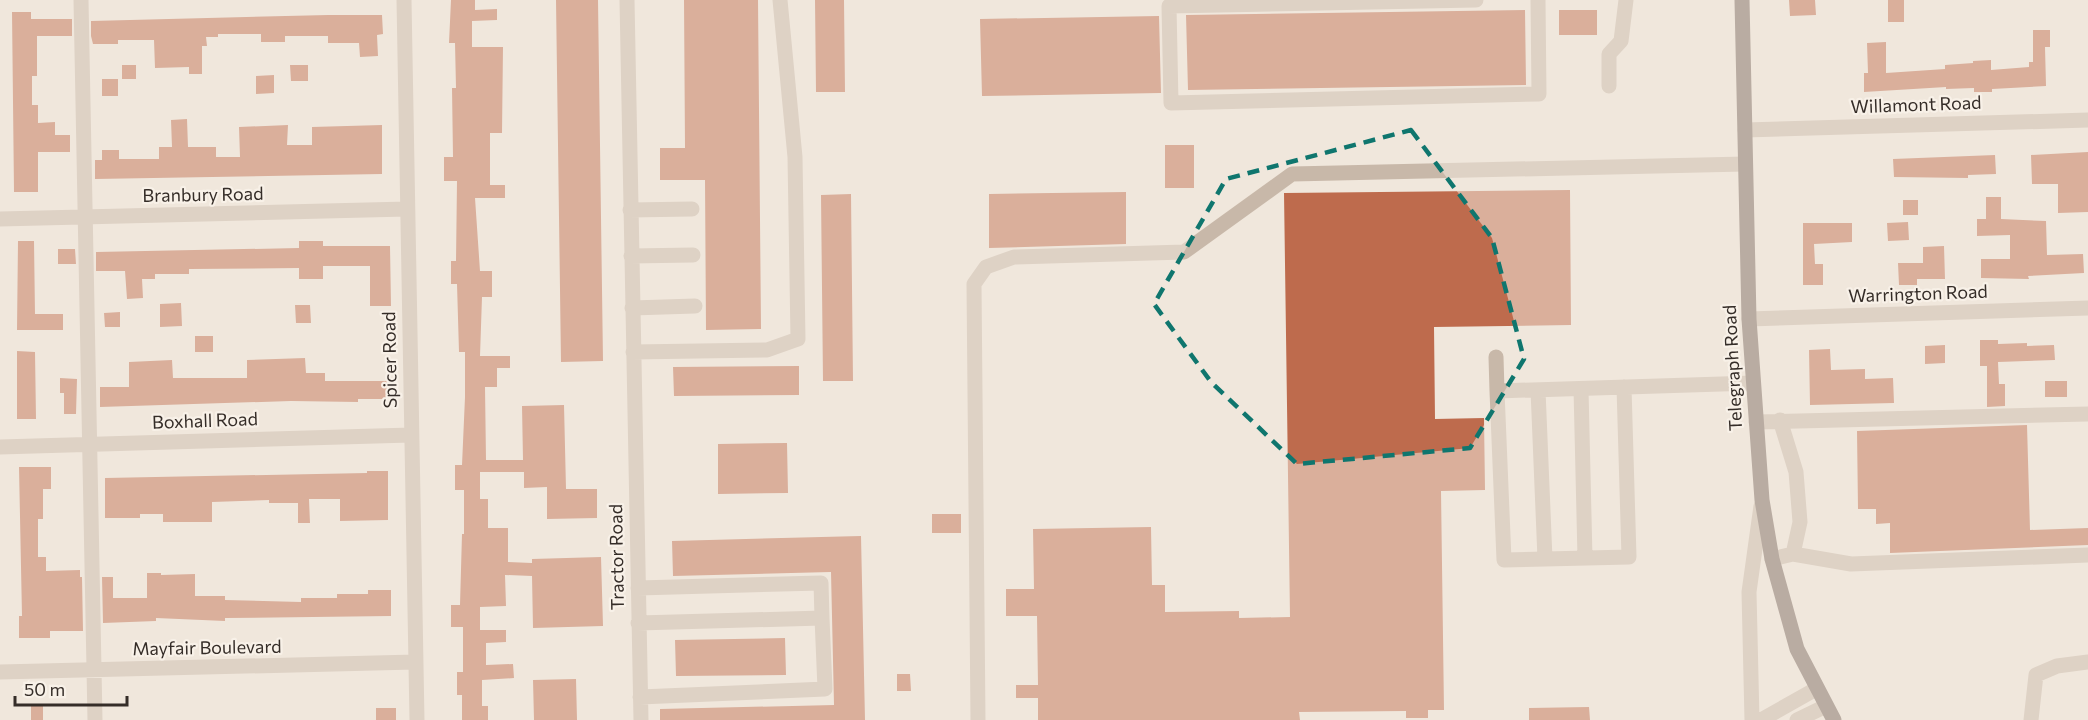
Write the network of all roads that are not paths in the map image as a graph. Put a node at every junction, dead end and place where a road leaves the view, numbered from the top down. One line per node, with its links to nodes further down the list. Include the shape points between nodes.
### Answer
1 (81, 0): 16 (street)
2 (404, 0): 13 (street, Spicer Road)
3 (627, 0): 15 (street, Tractor Road)
4 (780, 0): 24 (street, via 795,157 798,339 767,350)
5 (1476, 0): 6 (street, via 1169,6 1171,103 1539,94)
6 (1538, 0)
7 (1626, 0): 9 (street, via 1621,41 1609,54)
8 (1742, 0): 11 (main road, Telegraph Road)
9 (1609, 86)
10 (2088, 120): 11 (street, Willamont Road)
11 (1745, 130): 12 (main road, Telegraph Road)
12 (1745, 164): 23 (main road, Telegraph Road); 56 (street, via 1292,174 1184,252 1014,257 986,267 974,284)
13 (407, 209): 16 (street, Branbury Road); 34 (street, Spicer Road)
14 (692, 209): 15 (street)
15 (630, 210): 19 (street, Tractor Road)
16 (85, 217): 17 (street, Branbury Road); 35 (street)
17 (0, 219)
18 (693, 255): 19 (street)
19 (631, 256): 21 (street, Tractor Road)
20 (695, 306): 21 (street)
21 (632, 308): 24 (street, Tractor Road)
22 (2088, 308): 23 (street, Warrington Road)
23 (1749, 319): 26 (main road, Telegraph Road)
24 (633, 352): 43 (street, Tractor Road)
25 (1496, 357): 30 (street)
26 (1753, 383): 27 (street); 33 (main road, Telegraph Road)
27 (1624, 387): 28 (street); 40 (street, via 1629,557)
28 (1581, 389): 29 (street); 40 (street)
29 (1538, 390): 30 (street); 41 (street)
30 (1497, 391): 41 (street, via 1504,560)
31 (2088, 414): 32 (street)
32 (1780, 420): 33 (street); 38 (street, via 1796,472 1800,522)
33 (1756, 422): 37 (main road, Telegraph Road)
34 (411, 435): 35 (street, Boxhall Road); 46 (street, Spicer Road)
35 (88, 444): 36 (street, Boxhall Road); 48 (street)
36 (0, 447)
37 (1762, 500): 42 (main road, Telegraph Road); 57 (street, via 1749,592)
38 (1793, 554): 39 (street, via 1851,564); 42 (street)
39 (2088, 555)
40 (1585, 558): 41 (street)
41 (1545, 559)
42 (1772, 559): 50 (main road, Telegraph Road, via 1797,649)
43 (638, 588): 44 (street, via 821,583); 45 (street, Tractor Road)
44 (822, 618): 45 (street); 51 (street, via 825,689)
45 (638, 623): 51 (street, Tractor Road)
46 (415, 662): 48 (street, Mayfair Boulevard); 54 (street, Spicer Road)
47 (2088, 662): 61 (street, via 2057,666 2036,675)
48 (94, 670): 49 (street, Mayfair Boulevard); 53 (street)
49 (0, 672)
50 (1816, 688): 52 (main road, Telegraph Road); 58 (street)
51 (640, 697): 55 (street, Tractor Road)
52 (1826, 706): 59 (street); 60 (main road, Telegraph Road)
53 (95, 720)
54 (417, 720)
55 (640, 720)
56 (978, 720)
57 (1752, 720)
58 (1761, 720)
59 (1797, 720)
60 (1834, 720)
61 (2031, 720)

